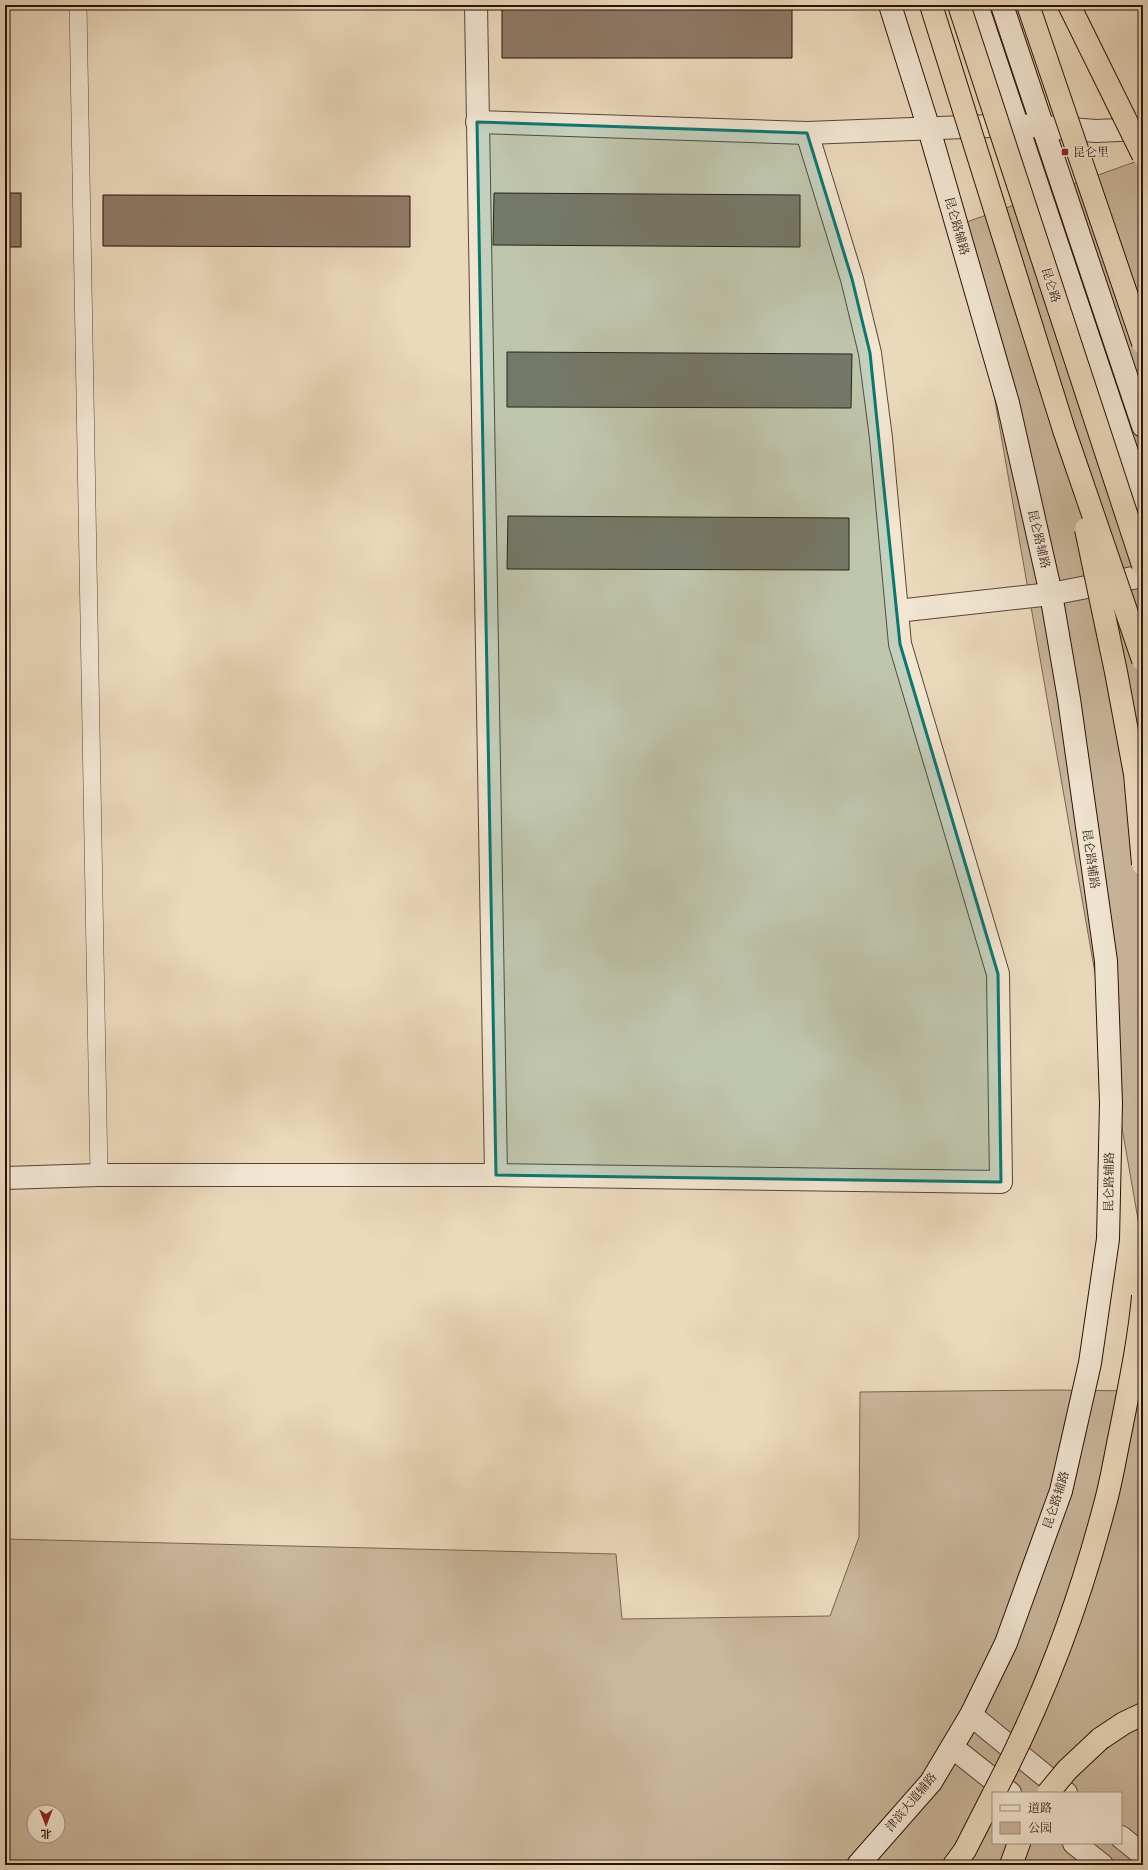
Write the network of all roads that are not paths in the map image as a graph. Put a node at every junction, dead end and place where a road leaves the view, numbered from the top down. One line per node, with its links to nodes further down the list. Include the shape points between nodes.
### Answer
1 (78, 5): 27 (lane)
2 (476, 5): 10 (street)
3 (890, 5): 13 (street, 昆仑路辅路)
4 (932, 5): 19 (highway, bridge)
5 (959, 5): 21 (highway, 昆仑路, bridge)
6 (977, 5): 11 (street)
7 (1002, 5): 12 (street)
8 (1028, 5): 17 (highway, bridge)
9 (1069, 5): 16 (highway, bridge)
10 (477, 122): 15 (street); 28 (street)
11 (1017, 125): 12 (street); 13 (street); 20 (street)
12 (1042, 126): 14 (street, via 1096,131); 18 (street)
13 (929, 129): 15 (street); 23 (street, 昆仑路辅路, via 1008,403)
14 (1143, 129)
15 (807, 133): 24 (street, via 852,279 870,353 881,438)
16 (1143, 155)
17 (1143, 343)
18 (1143, 426)
19 (1064, 430): 25 (highway, bridge); 26 (highway, bridge, via 1116,672 1135,774)
20 (1143, 500)
21 (1143, 565)
22 (1143, 576): 23 (street)
23 (1051, 594): 24 (street); 32 (street, 昆仑路辅路, via 1069,699 1106,961 1111,1103 1108,1239 1090,1363 1061,1491 1006,1643)
24 (897, 611): 28 (street, via 900,644 998,974 1001,1182)
25 (1143, 660)
26 (1143, 864)
27 (99, 1175): 28 (street); 29 (street)
28 (496, 1176)
29 (5, 1178)
30 (1143, 1296): 34 (highway, bridge, via 1140,1324 1106,1500 1075,1608 1035,1711)
31 (1143, 1714): 36 (highway, bridge, via 1100,1739 1067,1770)
32 (971, 1715): 33 (street, 津滨大道辅路); 37 (street)
33 (952, 1747): 35 (street); 43 (street, 津滨大道辅路, via 930,1782)
34 (995, 1792)
35 (1009, 1792)
36 (1049, 1792)
37 (1065, 1792)
38 (992, 1798): 44 (highway, via 965,1850)
39 (1122, 1838): 42 (street)
40 (1019, 1844): 45 (highway)
41 (1075, 1844): 46 (street)
42 (1143, 1855)
43 (858, 1865)
44 (954, 1865)
45 (1010, 1865)
46 (1102, 1865)

